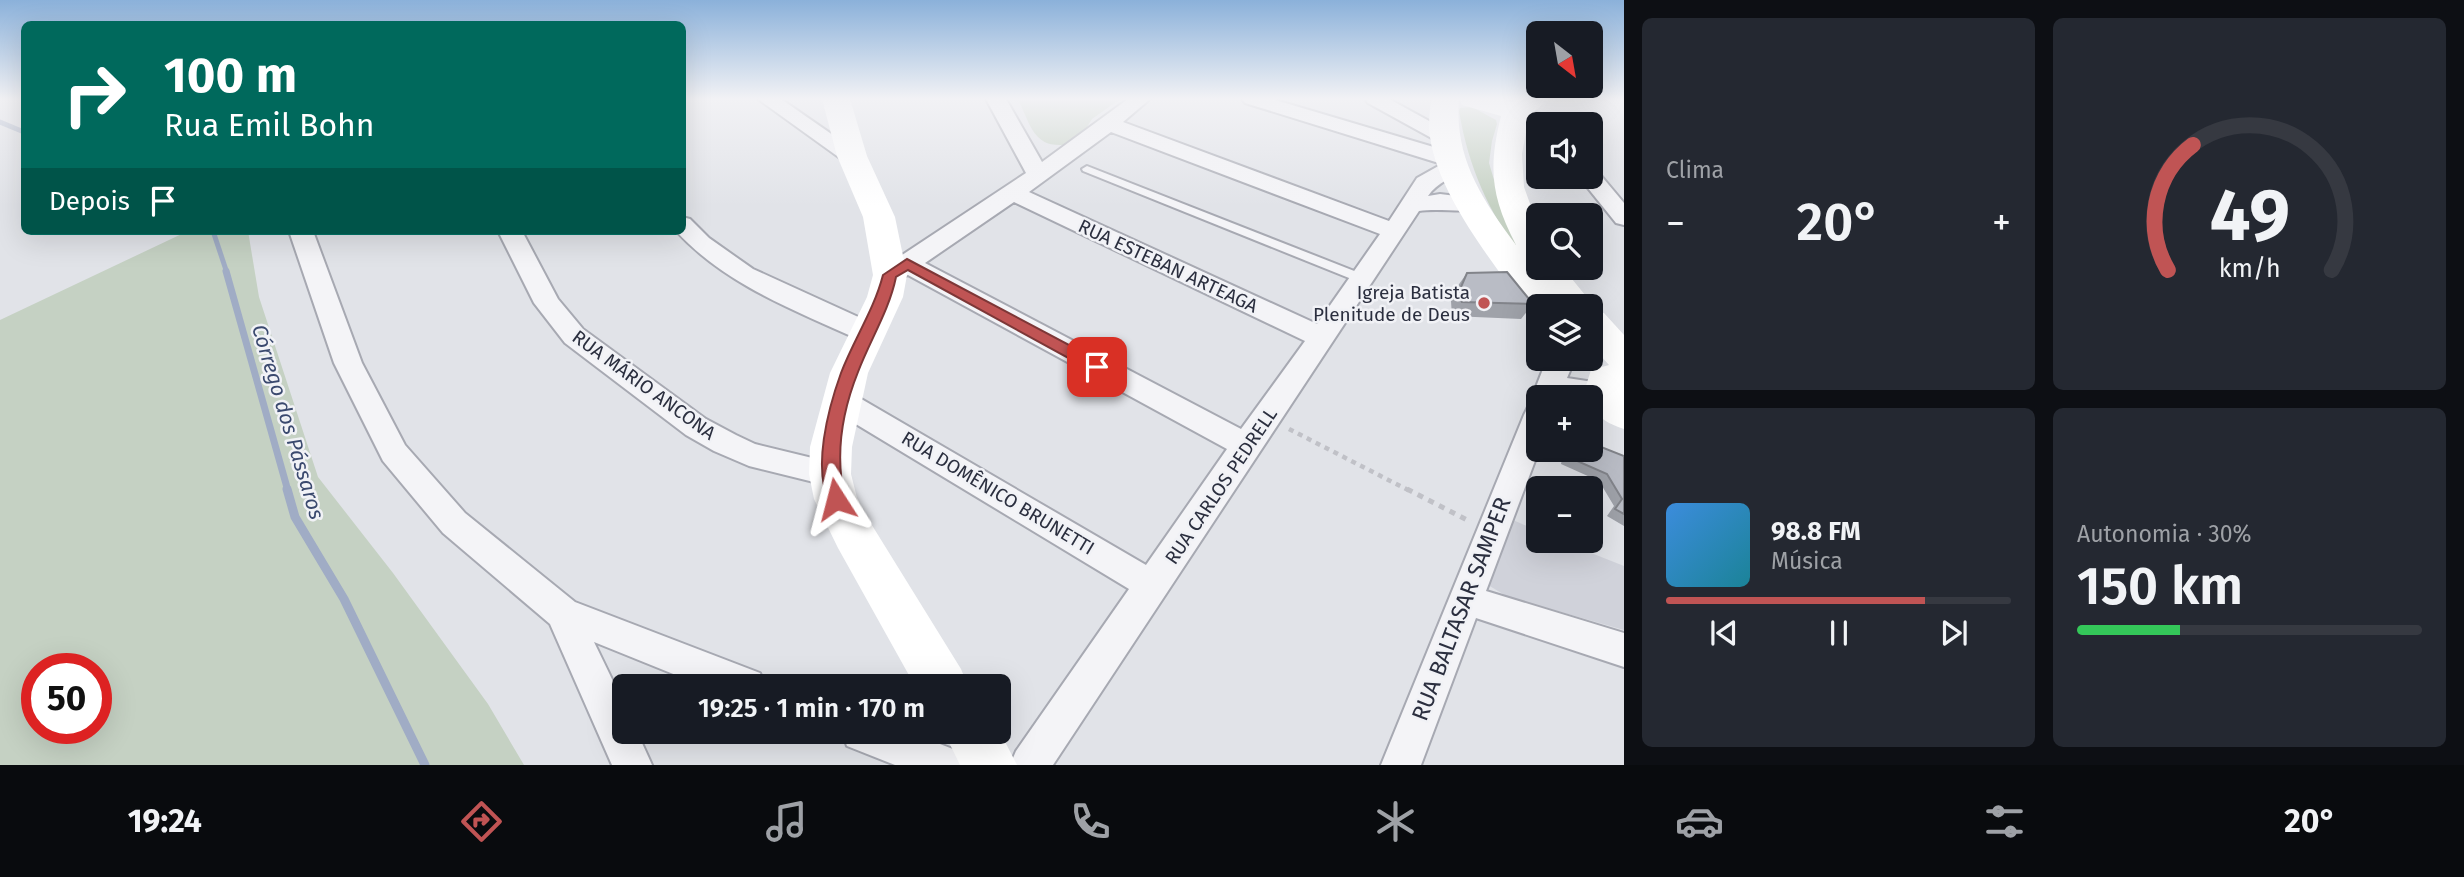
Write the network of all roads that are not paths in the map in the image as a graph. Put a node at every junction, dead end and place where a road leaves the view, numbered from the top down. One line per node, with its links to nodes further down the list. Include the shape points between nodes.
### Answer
1 (821, 135): 11 (street)
2 (846, 135): 11 (main road)
3 (1016, 135): 13 (street)
4 (1093, 135): 13 (street)
5 (1137, 135): 20 (street)
6 (1379, 135): 10 (street)
7 (1422, 135): 10 (street)
8 (1447, 135): 10 (main road)
9 (1515, 135): 23 (main road, via 1505,163 1508,191)
10 (1448, 154): 16 (main road); 17 (street, RUA CARLOS PEDRELL)
11 (852, 156): 24 (main road)
12 (1087, 169): 25 (lane)
13 (1037, 173): 15 (street)
14 (1600, 189): 18 (street)
15 (1013, 193): 24 (street); 29 (street, RUA ESTEBAN ARTEAGA)
16 (1474, 204): 17 (street, via 1440,201); 27 (main road)
17 (1410, 205): 20 (street, RUA CARLOS PEDRELL)
18 (1624, 218)
19 (686, 229): 28 (street, via 735,271)
20 (1393, 231): 25 (street, RUA CARLOS PEDRELL)
21 (302, 235): 38 (street, via 348,363 394,453 454,523)
22 (512, 235): 35 (street, RUA MÁRIO ANCONA, via 547,303 574,336 696,427 725,443 749,454)
23 (1526, 235)
24 (899, 269): 28 (main road); 33 (street)
25 (1363, 279): 29 (street, RUA CARLOS PEDRELL)
26 (1553, 280): 30 (main road)
27 (1534, 294)
28 (869, 333): 32 (main road)
29 (1323, 338): 33 (street, RUA CARLOS PEDRELL)
30 (1608, 368): 31 (street)
31 (1574, 385)
32 (841, 401): 35 (main road); 36 (street, RUA DOMÊNICO BRUNETTI)
33 (1246, 445): 36 (street, RUA CARLOS PEDRELL)
34 (1526, 445): 37 (street, RUA BALTASAR SAMPER)
35 (830, 474): 41 (main road, via 836,499 854,535)
36 (1153, 586): 47 (street, RUA CARLOS PEDRELL)
37 (1466, 600): 39 (street); 48 (street, RUA BALTASAR SAMPER)
38 (563, 613): 40 (street); 44 (street)
39 (1624, 650)
40 (717, 674)
41 (936, 674)
42 (891, 744): 45 (street)
43 (977, 744): 46 (main road)
44 (632, 765)
45 (944, 765)
46 (989, 765)
47 (1030, 765)
48 (1401, 765)

